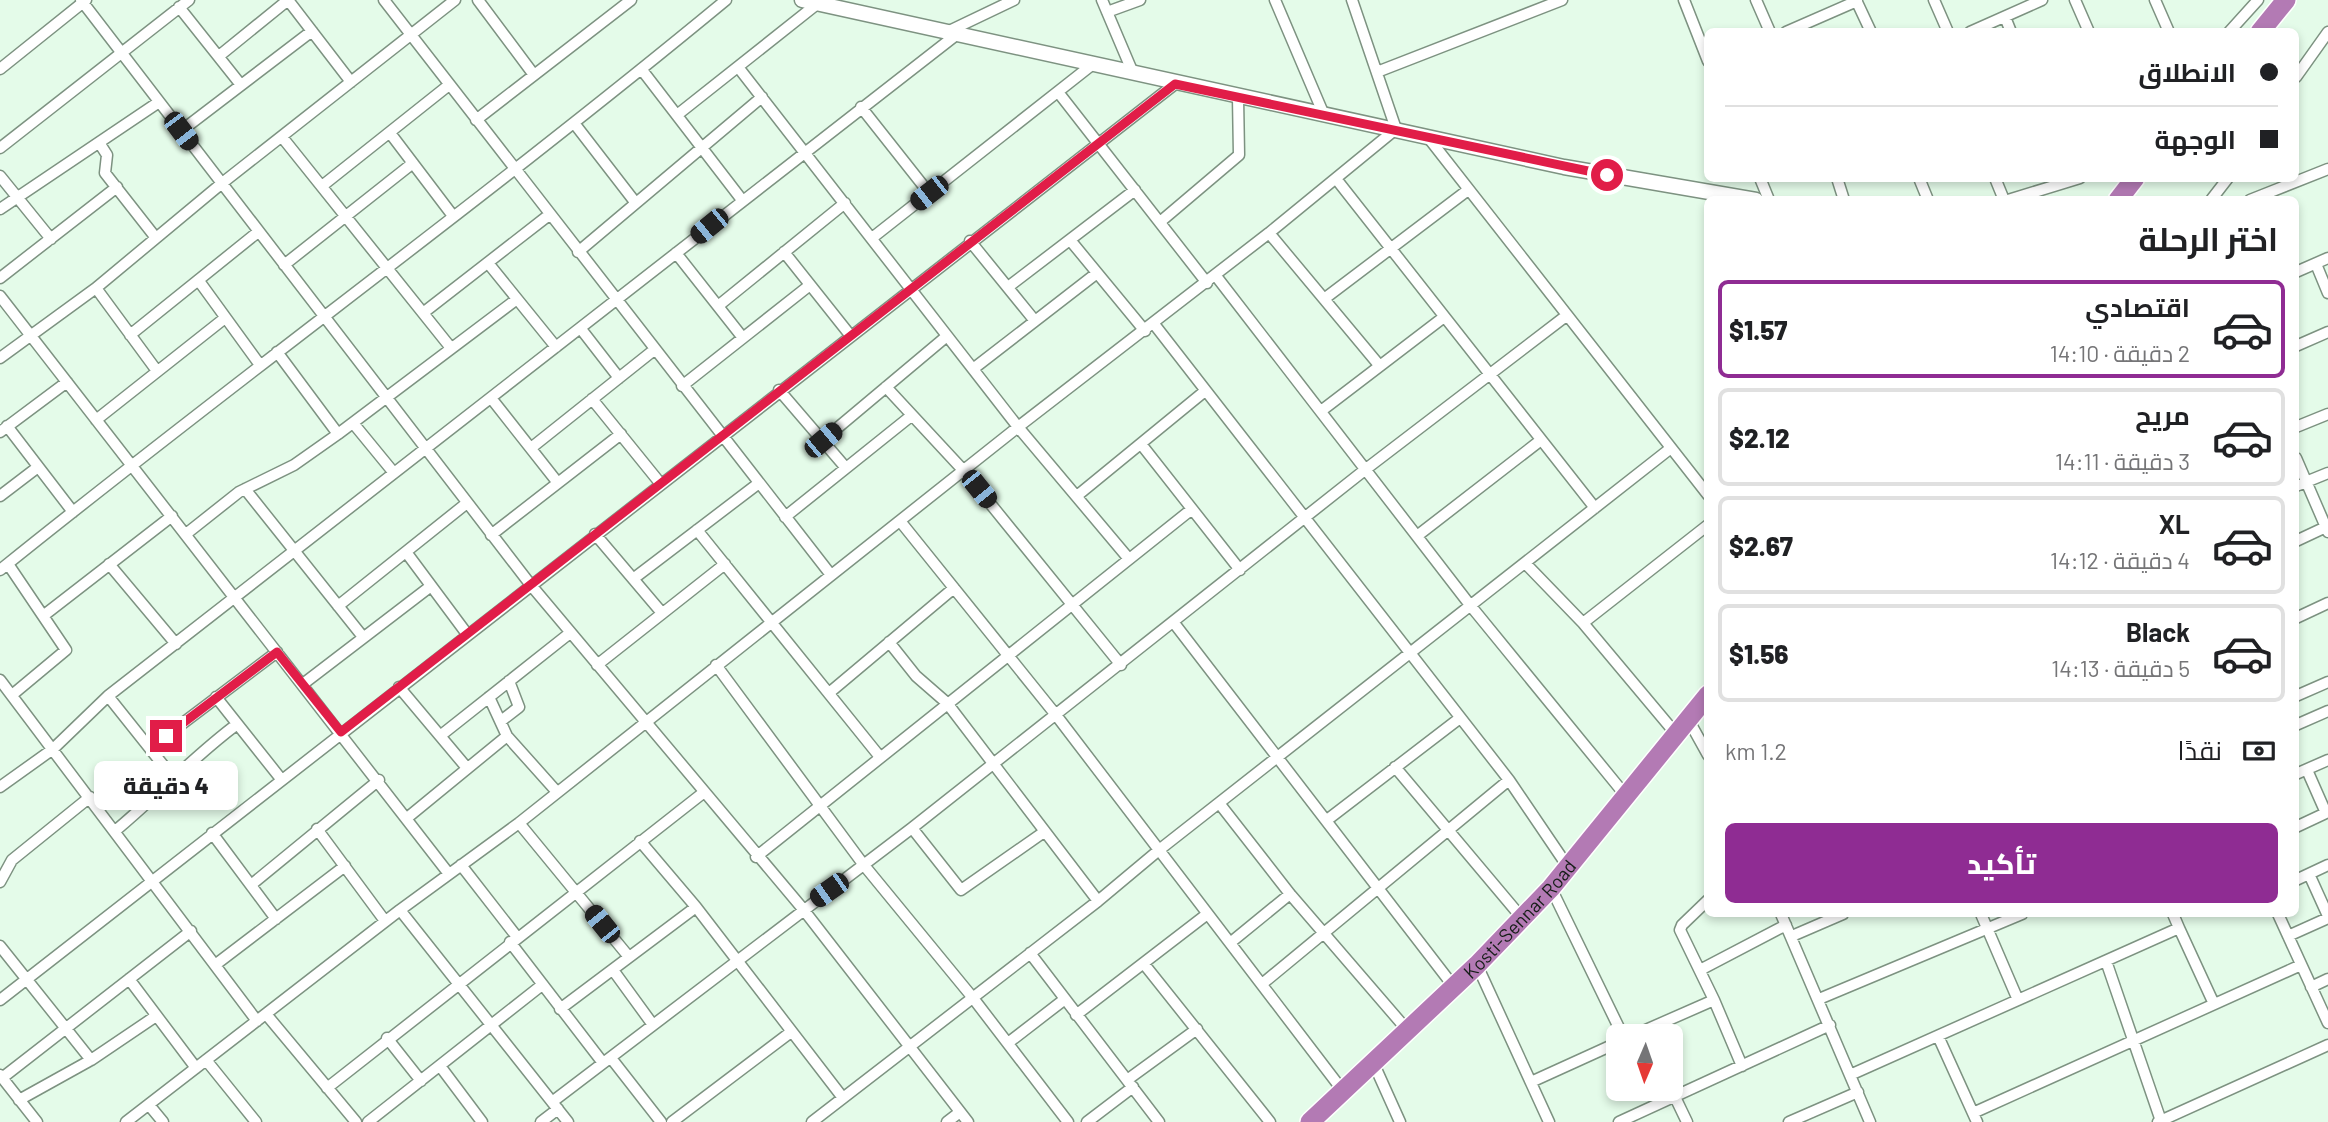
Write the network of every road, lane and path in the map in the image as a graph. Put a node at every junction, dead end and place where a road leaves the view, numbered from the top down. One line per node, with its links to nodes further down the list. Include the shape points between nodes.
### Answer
1 (288, 0): 41 (street); 47 (street)
2 (384, 0): 42 (street)
3 (455, 0): 42 (street)
4 (478, 0): 55 (street)
5 (631, 0): 55 (street)
6 (726, 0): 51 (street)
7 (802, 0): 27 (street)
8 (849, 0): 27 (street)
9 (1014, 0): 43 (street)
10 (1102, 0): 28 (street)
11 (1140, 0): 28 (street)
12 (1275, 0): 66 (street)
13 (1525, 0): 29 (street)
14 (1562, 0): 29 (street)
15 (1684, 0): 45 (street)
16 (1757, 0): 31 (street)
17 (1934, 0): 34 (street)
18 (2042, 0): 30 (street)
19 (2075, 0): 37 (street)
20 (2155, 0): 38 (street)
21 (2258, 0): 39 (street)
22 (2286, 0): 40 (highway)
23 (83, 1): 46 (street); 50 (street)
24 (1355, 1): 52 (street)
25 (1856, 1): 32 (street); 33 (street)
26 (184, 4): 46 (street); 47 (street)
27 (827, 4): 43 (street); 49 (street)
28 (1107, 12): 54 (street)
29 (1531, 13): 52 (street)
30 (2005, 17): 35 (street); 36 (street)
31 (1768, 28)
32 (1795, 28)
33 (1869, 28)
34 (1946, 28)
35 (1979, 28)
36 (2009, 28)
37 (2087, 28)
38 (2166, 28)
39 (2233, 28)
40 (2263, 28)
41 (312, 31): 56 (street); 58 (street)
42 (410, 33): 56 (street); 59 (street)
43 (951, 34): 48 (street); 64 (street)
44 (2327, 37): 53 (street)
45 (1704, 51)
46 (122, 52): 63 (street); 77 (street)
47 (219, 56): 58 (street)
48 (1093, 64): 54 (street); 60 (street)
49 (738, 67): 61 (street); 65 (street)
50 (0, 69)
51 (642, 70): 65 (street); 68 (street)
52 (1377, 72): 69 (street)
53 (2299, 73)
54 (1133, 74): 57 (street)
55 (534, 75): 67 (street)
56 (351, 82): 73 (street)
57 (1175, 84): 62 (street); 74 (street)
58 (242, 85): 70 (street)
59 (449, 85): 67 (street); 71 (street)
60 (1058, 92): 74 (street); 94 (street)
61 (762, 97): 76 (street); 78 (street)
62 (1238, 97): 66 (street); 108 (street, via 1239,155)
63 (159, 102): 70 (street); 75 (street)
64 (861, 107): 78 (street); 94 (street)
65 (677, 115): 76 (street)
66 (1324, 115): 69 (street)
67 (476, 120): 81 (street)
68 (574, 123): 81 (street); 102 (street)
69 (1396, 130): 72 (street); 83 (street)
70 (181, 131): 89 (street)
71 (390, 133): 79 (street); 90 (street)
72 (1427, 136): 93 (street); 95 (street, via 1564,167)
73 (282, 137): 89 (street); 90 (street)
74 (1097, 141): 92 (street); 115 (street)
75 (100, 144): 91 (street, via 107,155 105,173); 100 (street)
76 (700, 145): 101 (street); 102 (street)
77 (0, 148)
78 (804, 150): 101 (street); 103 (street)
79 (413, 163): 106 (street); 107 (street)
80 (2328, 169): 84 (street)
81 (514, 170): 105 (street); 107 (street)
82 (0, 176): 100 (street)
83 (1337, 180): 110 (street); 116 (street)
84 (2299, 181)
85 (2067, 182): 96 (street)
86 (2132, 182): 97 (highway)
87 (2225, 182): 98 (street)
88 (2295, 182): 99 (street)
89 (221, 184): 109 (street); 111 (street)
90 (322, 186): 106 (street)
91 (117, 187): 111 (street); 113 (street)
92 (1135, 190): 108 (street); 114 (street)
93 (1468, 190): 116 (street); 142 (street)
94 (929, 193): 112 (street)
95 (1733, 196)
96 (2020, 196)
97 (2121, 196)
98 (2214, 196)
99 (2260, 196)
100 (16, 197): 104 (street); 113 (street)
101 (742, 200): 118 (street)
102 (635, 202): 117 (street)
103 (845, 203): 112 (street); 119 (street)
104 (0, 209)
105 (549, 215): 117 (street); 121 (street)
106 (346, 216): 123 (street); 124 (street)
107 (453, 216): 124 (street)
108 (1160, 222): 128 (street)
109 (258, 232): 123 (street); 129 (street)
110 (1269, 233): 128 (street); 137 (street)
111 (156, 238): 132 (street)
112 (872, 238): 133 (street)
113 (51, 239): 127 (street)
114 (1070, 240): 126 (street); 131 (street)
115 (970, 241): 131 (street); 133 (street)
116 (1391, 248): 137 (street); 143 (street)
117 (578, 252): 138 (street)
118 (676, 253): 138 (street); 139 (street)
119 (783, 253): 130 (street); 139 (street)
120 (2328, 258): 122 (street)
121 (488, 263): 136 (street); 140 (street)
122 (2316, 264): 125 (street); 134 (street)
123 (284, 265): 141 (street)
124 (386, 267): 140 (street); 141 (street)
125 (2299, 271)
126 (1097, 273): 145 (street); 146 (street)
127 (0, 278)
128 (1211, 279): 146 (street); 174 (street)
129 (199, 281): 144 (street); 150 (street)
130 (810, 285): 151 (street); 153 (street)
131 (1008, 286): 145 (street)
132 (96, 288): 149 (street); 150 (street)
133 (911, 288): 151 (street); 152 (street)
134 (2328, 293)
135 (0, 296): 149 (street)
136 (517, 299): 155 (street); 156 (street)
137 (1325, 299): 161 (street)
138 (616, 301): 147 (street); 157 (street)
139 (718, 306): 153 (street)
140 (423, 313): 156 (street)
141 (323, 315): 158 (street); 171 (street)
142 (1566, 316): 164 (street); 189 (street)
143 (1444, 317): 161 (street); 164 (street)
144 (225, 318): 160 (street); 163 (street)
145 (1035, 321): 162 (street)
146 (1149, 328): 170 (street); 180 (street)
147 (581, 329): 155 (street); 165 (street)
148 (2328, 332): 154 (street)
149 (31, 335): 159 (street); 166 (street)
150 (130, 335): 163 (street)
151 (850, 335): 169 (street)
152 (947, 336): 162 (street); 168 (street)
153 (743, 338): 167 (street)
154 (2299, 345)
155 (556, 347): 172 (street)
156 (451, 348): 171 (street)
157 (654, 350): 165 (street); 167 (street)
158 (277, 352): 160 (street); 182 (street)
159 (0, 359)
160 (260, 365): 191 (street)
161 (1379, 365): 174 (street)
162 (973, 369): 180 (street)
163 (157, 371): 177 (street)
164 (1491, 374): 186 (street); 194 (street)
165 (619, 378): 173 (street)
166 (67, 382): 177 (street); 181 (street)
167 (682, 386): 184 (street)
168 (886, 387): 176 (street); 185 (street)
169 (779, 390): 184 (street); 185 (street)
170 (1205, 391): 187 (street); 213 (street)
171 (386, 398): 178 (street); 190 (street)
172 (491, 398): 188 (street); 190 (street)
173 (592, 399): 183 (street); 188 (street)
174 (1321, 411): 194 (street)
175 (2328, 414): 179 (street)
176 (911, 416): 193 (street); 195 (street)
177 (96, 420): 191 (street)
178 (354, 423): 182 (street); 197 (street)
179 (2299, 426)
180 (1018, 427): 195 (street); 204 (street)
181 (4, 429): 192 (street)
182 (338, 434): 202 (street, via 294,465)
183 (621, 434): 198 (street); 199 (street)
184 (721, 436): 199 (street); 200 (street)
185 (823, 440): 193 (street)
186 (1541, 440): 207 (street); 220 (street)
187 (1141, 444): 204 (street); 208 (street)
188 (531, 448): 198 (street)
189 (1671, 448): 203 (street); 207 (street)
190 (425, 449): 197 (street); 206 (street)
191 (134, 466): 209 (street); 210 (street)
192 (38, 467): 205 (street); 209 (street)
193 (846, 468): 211 (street)
194 (1366, 469): 213 (street); 220 (street)
195 (963, 470): 212 (street); 237 (street)
196 (2328, 472): 201 (street)
197 (394, 473): 222 (street)
198 (558, 483): 219 (street)
199 (660, 483): 218 (street)
200 (759, 483): 211 (street); 216 (street)
201 (2301, 484): 215 (street)
202 (245, 489): 217 (street); 222 (street)
203 (1704, 490)
204 (1078, 495): 224 (street)
205 (0, 496)
206 (467, 503): 219 (street); 223 (street)
207 (1595, 508): 225 (street)
208 (1192, 509): 224 (street); 229 (street)
209 (73, 512): 228 (street)
210 (172, 516): 217 (street); 226 (street)
211 (785, 517): 230 (street)
212 (900, 520): 230 (street); 234 (street)
213 (1304, 520): 229 (street); 253 (street)
214 (1704, 528): 245 (street)
215 (2327, 529): 221 (street)
216 (697, 530): 227 (street); 231 (street)
217 (186, 534): 235 (street)
218 (595, 534): 231 (street); 232 (street)
219 (491, 535): 232 (street)
220 (1418, 536): 238 (street)
221 (2299, 540)
222 (293, 551): 235 (street); 239 (street)
223 (406, 552): 233 (street); 239 (street)
224 (1129, 559): 237 (street)
225 (1525, 563): 238 (street); 245 (street)
226 (109, 564): 241 (street); 250 (street)
227 (725, 564): 240 (street); 243 (street)
228 (4, 567): 241 (street)
229 (1240, 570): 244 (street)
230 (831, 575): 243 (street)
231 (633, 579): 240 (street)
232 (530, 584): 246 (street); 247 (street)
233 (431, 586): 247 (street); 248 (street)
234 (954, 588): 249 (street); 252 (street)
235 (234, 598): 250 (street); 251 (street)
236 (2328, 603): 242 (street)
237 (1072, 604): 252 (street); 256 (street)
238 (1471, 605): 253 (street); 298 (street)
239 (338, 606): 248 (street)
240 (662, 613): 254 (street)
241 (43, 616): 263 (street, via 64,653)
242 (2299, 617)
243 (772, 621): 255 (street); 262 (street)
244 (1174, 622): 256 (street); 284 (street)
245 (1583, 623): 277 (street)
246 (570, 633): 254 (street); 258 (street)
247 (467, 634): 261 (street)
248 (363, 637): 260 (street)
249 (890, 642): 262 (street); 269 (street, via 916,676)
250 (176, 644): 265 (street)
251 (277, 652): 260 (street); 266 (street)
252 (1008, 654): 269 (street); 271 (street)
253 (1409, 654): 272 (street); 284 (street)
254 (597, 665): 274 (street)
255 (716, 665): 274 (street); 301 (street)
256 (1121, 665): 271 (street)
257 (0, 680): 263 (street)
258 (509, 681): 267 (street); 273 (street, via 519,708)
259 (2328, 682): 264 (street)
260 (303, 684): 278 (street)
261 (399, 687): 278 (street); 279 (street)
262 (829, 693): 285 (street)
263 (12, 695): 283 (street)
264 (2299, 695)
265 (108, 696): 282 (street); 283 (street)
266 (216, 697): 276 (street); 282 (street)
267 (489, 697): 273 (street); 279 (street)
268 (1704, 700): 277 (highway, Kosti-Sennar Road)
269 (947, 703): 285 (street); 287 (street)
270 (2328, 711): 275 (street)
271 (1056, 716): 287 (street); 314 (street)
272 (1460, 718): 288 (street); 294 (street)
273 (501, 721): 280 (street)
274 (644, 721): 296 (street); 297 (street)
275 (2299, 724)
276 (236, 725): 291 (street); 292 (street, via 204,749)
277 (1682, 726): 281 (street); 298 (highway, Kosti-Sennar Road)
278 (341, 732): 291 (street); 293 (street)
279 (440, 736): 289 (street)
280 (507, 736): 289 (street); 296 (street)
281 (1704, 747)
282 (150, 748): 292 (street)
283 (53, 749): 295 (street); 299 (street)
284 (1279, 756): 300 (street); 304 (street)
285 (880, 757): 301 (street)
286 (2328, 760): 290 (street)
287 (993, 764): 307 (street); 311 (street)
288 (1395, 767): 304 (street); 309 (street)
289 (467, 768): 303 (street)
290 (2301, 772): 302 (street)
291 (281, 779): 312 (street)
292 (175, 780): 310 (street)
293 (379, 780): 303 (street); 308 (street)
294 (1509, 780): 309 (street); 320 (street)
295 (0, 787)
296 (557, 792): 305 (street)
297 (703, 793): 313 (street); 315 (street)
298 (1626, 796): 320 (highway, Kosti-Sennar Road)
299 (89, 797): 310 (street); 325 (street, via 12,860)
300 (1219, 803): 314 (street); 330 (street)
301 (821, 806): 315 (street); 317 (street)
302 (2327, 813): 306 (street)
303 (407, 818): 321 (street)
304 (1327, 820): 328 (street)
305 (519, 823): 316 (street); 329 (street)
306 (2299, 826)
307 (912, 828): 311 (street, via 961,890); 317 (street)
308 (317, 829): 319 (street); 326 (street)
309 (1450, 830): 328 (street); 344 (street)
310 (115, 831): 323 (street)
311 (1044, 832): 331 (street)
312 (212, 833): 323 (street); 326 (street)
313 (640, 841): 329 (street); 333 (street)
314 (1159, 850): 331 (street); 336 (street)
315 (757, 857): 335 (street)
316 (461, 864): 321 (street); 354 (street)
317 (863, 864): 335 (street); 375 (street)
318 (2328, 865): 322 (street)
319 (345, 866): 345 (street); 346 (street)
320 (1568, 867): 327 (highway, Kosti-Sennar Road)
321 (449, 874): 334 (street)
322 (2309, 874): 324 (street); 343 (street)
323 (152, 879): 350 (street); 369 (street)
324 (2299, 879)
325 (0, 883)
326 (251, 885): 345 (street)
327 (1551, 888): 344 (highway, Kosti-Sennar Road); 387 (street)
328 (1379, 890): 351 (street); 374 (street)
329 (575, 891): 354 (street); 358 (street)
330 (1290, 894): 351 (street); 355 (street)
331 (1098, 901): 357 (street)
332 (1704, 904): 366 (street, via 1681,927)
333 (696, 907): 358 (street); 359 (street)
334 (400, 909): 346 (street); 370 (street)
335 (803, 909): 359 (street); 401 (street)
336 (1206, 915): 355 (street); 361 (street)
337 (1782, 917): 347 (street)
338 (1836, 917): 352 (street)
339 (1983, 917): 349 (street)
340 (2015, 917): 349 (street)
341 (2174, 917): 348 (street)
342 (2279, 917): 353 (street)
343 (2328, 917): 353 (street)
344 (1522, 918): 363 (highway, Kosti-Sennar Road)
345 (276, 919): 362 (street)
346 (385, 921): 385 (street)
347 (1786, 925): 352 (street); 366 (street)
348 (2179, 928): 360 (street); 381 (street)
349 (1988, 929): 377 (street); 380 (street)
350 (191, 931): 362 (street); 367 (street)
351 (1325, 935): 371 (street); 394 (street)
352 (1791, 936): 377 (street)
353 (2288, 936): 364 (street)
354 (513, 939): 370 (street); 372 (street)
355 (1230, 943): 371 (street)
356 (0, 946): 369 (street)
357 (1030, 953): 375 (street); 376 (street)
358 (629, 957): 365 (street)
359 (736, 961): 389 (street); 395 (street)
360 (2106, 961): 380 (street); 398 (street)
361 (1144, 964): 383 (street); 392 (street)
362 (215, 965): 385 (street)
363 (1477, 965): 374 (highway, Kosti-Sennar Road); 413 (street)
364 (2301, 965): 373 (street); 381 (street)
365 (612, 970): 382 (street); 389 (street)
366 (1700, 970): 379 (street)
367 (129, 979): 384 (street); 393 (street)
368 (2328, 979): 373 (street)
369 (26, 980): 378 (street); 393 (street)
370 (457, 983): 391 (street); 397 (street)
371 (1262, 984): 416 (street)
372 (542, 985): 382 (street); 391 (street)
373 (2311, 986): 386 (street)
374 (1454, 987): 394 (highway, Kosti-Sennar Road)
375 (973, 998): 399 (street); 401 (street)
376 (1065, 999): 383 (street); 399 (street)
377 (1819, 999): 390 (street)
378 (0, 1000)
379 (1714, 1000): 388 (street); 408 (street)
380 (2018, 1000): 396 (street)
381 (2214, 1004): 398 (street)
382 (560, 1009): 405 (street)
383 (1076, 1015): 414 (street)
384 (156, 1016): 403 (street); 409 (street)
385 (261, 1018): 404 (street); 415 (street)
386 (2328, 1023)
387 (1617, 1024)
388 (1659, 1024)
389 (653, 1025): 405 (street)
390 (1830, 1025): 408 (street); 410 (street)
391 (492, 1026): 407 (street); 424 (street)
392 (1196, 1028): 414 (street); 446 (street)
393 (65, 1029): 403 (street); 411 (street)
394 (1408, 1031): 406 (highway, Kosti-Sennar Road)
395 (791, 1032): 419 (street); 439 (street)
396 (1938, 1036): 410 (street); 427 (street)
397 (387, 1038): 412 (street); 415 (street)
398 (2133, 1040): 427 (street); 428 (street)
399 (1007, 1043): 443 (street)
400 (2328, 1045): 426 (street)
401 (909, 1047): 419 (street); 425 (street)
402 (1606, 1048): 413 (street)
403 (90, 1060): 420 (street)
404 (206, 1060): 409 (street); 432 (street)
405 (607, 1060): 424 (street); 438 (street)
406 (1373, 1062): 416 (highway, Kosti-Sennar Road); 448 (street)
407 (440, 1066): 412 (street); 435 (street)
408 (1742, 1066): 418 (street)
409 (196, 1068): 423 (street)
410 (1850, 1075): 417 (street)
411 (1, 1077): 420 (street)
412 (421, 1081): 434 (street)
413 (1531, 1082): 449 (street)
414 (1130, 1084): 444 (street); 445 (street)
415 (327, 1088): 433 (street)
416 (1343, 1091): 447 (highway, Kosti-Sennar Road)
417 (1858, 1092): 452 (street); 453 (street)
418 (1684, 1093)
419 (843, 1098): 440 (street)
420 (19, 1100): 429 (street)
421 (1666, 1101): 450 (street)
422 (1677, 1101): 451 (street)
423 (149, 1105): 430 (street); 431 (street)
424 (555, 1105): 436 (street); 437 (street)
425 (960, 1112): 441 (street); 442 (street)
426 (2185, 1116): 428 (street)
427 (1975, 1117)
428 (2160, 1121)
429 (37, 1122)
430 (125, 1122)
431 (163, 1122)
432 (256, 1122)
433 (356, 1122)
434 (368, 1122)
435 (482, 1122)
436 (541, 1122)
437 (568, 1122)
438 (661, 1122)
439 (671, 1122)
440 (812, 1122)
441 (947, 1122)
442 (968, 1122)
443 (1068, 1122)
444 (1087, 1122)
445 (1159, 1122)
446 (1270, 1122)
447 (1310, 1122)
448 (1400, 1122)
449 (1549, 1122)
450 (1619, 1122)
451 (1688, 1122)
452 (1789, 1122)
453 (1870, 1122)

